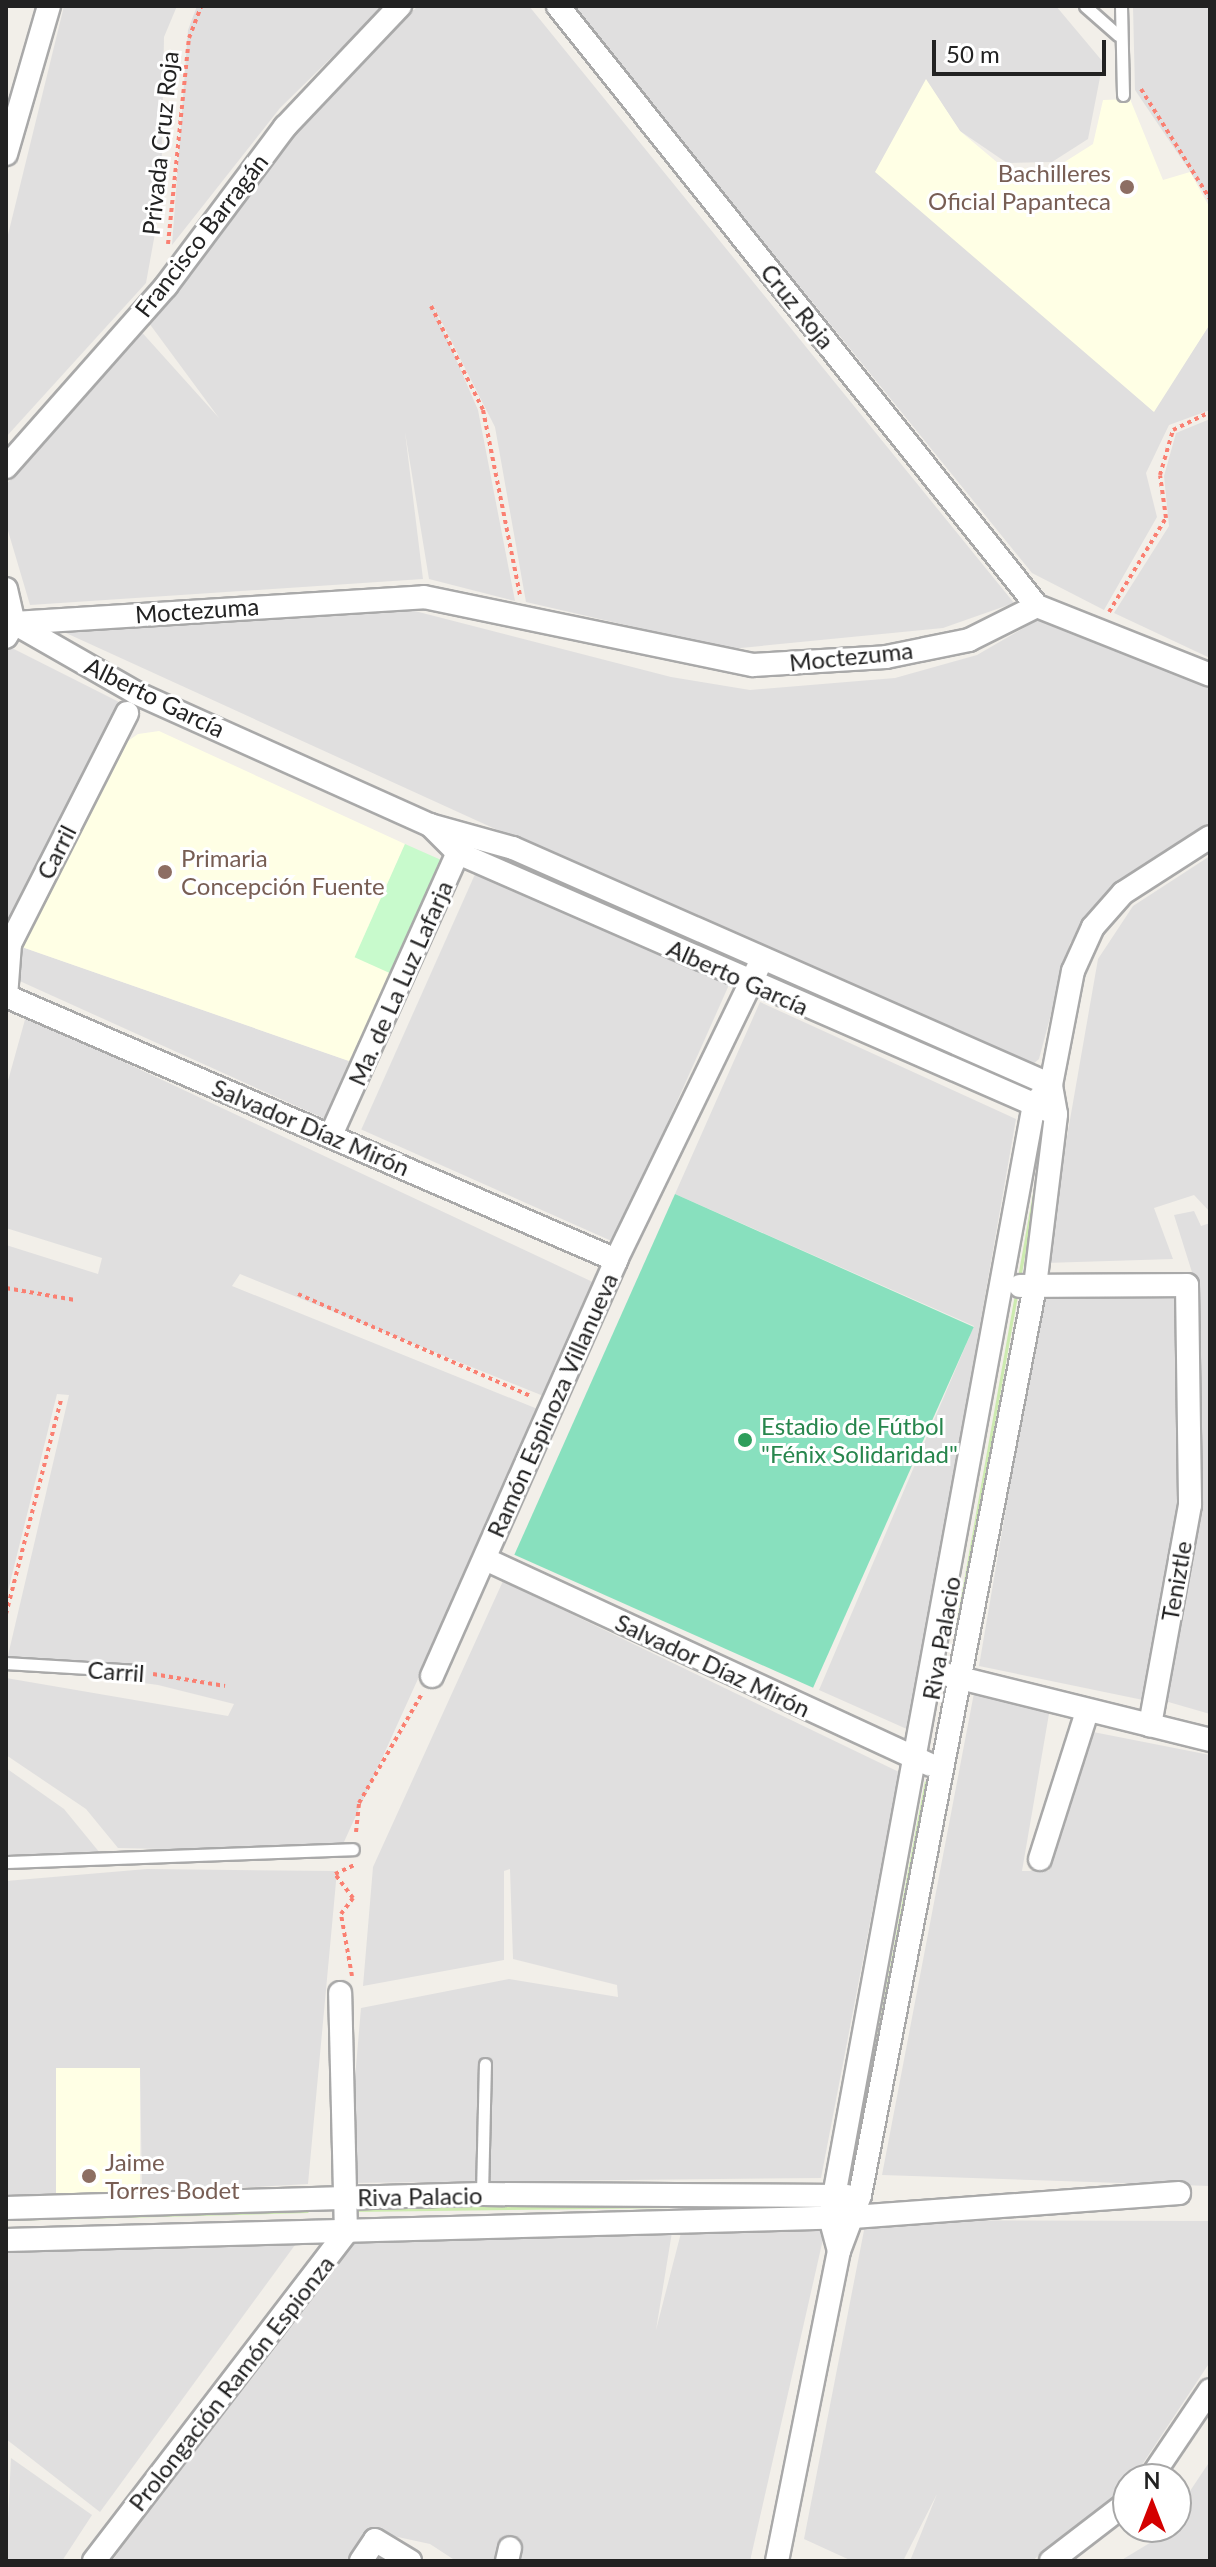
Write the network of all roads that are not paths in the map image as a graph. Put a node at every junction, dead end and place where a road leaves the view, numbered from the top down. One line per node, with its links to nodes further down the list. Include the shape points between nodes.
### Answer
1 (49, 6): 8 (street)
2 (400, 6): 9 (street, Francisco Barragán, via 285,127 166,286)
3 (558, 6): 11 (street, Cruz Roja)
4 (1085, 6): 6 (lane)
5 (1121, 6): 6 (lane)
6 (1118, 35): 7 (lane)
7 (1123, 95)
8 (6, 154)
9 (6, 467)
10 (6, 589): 12 (street)
11 (1037, 606): 12 (street, Moctezuma, via 969,640 913,651 753,665 522,615 409,597); 13 (street)
12 (10, 630): 15 (street, Alberto García, via 136,693)
13 (1210, 675)
14 (127, 713): 20 (street, Carril, via 10,944)
15 (430, 825): 16 (street, Alberto García); 18 (street, Alberto García)
16 (468, 831): 18 (street, Ma. de La Luz Lafarja); 19 (street, Alberto García)
17 (1210, 837): 21 (street, Riva Palacio, via 1123,893 1093,927 1073,971)
18 (458, 853): 19 (street, Alberto García); 24 (street, Ma. de La Luz Lafarja)
19 (756, 972): 21 (street, Alberto García); 22 (street, Alberto García); 25 (street, Ramón Espinoza Villanueva)
20 (6, 996): 24 (street, Salvador Díaz Mirón)
21 (1051, 1085): 22 (street); 23 (street, Riva Palacio)
22 (1034, 1104): 23 (street, Alberto García); 26 (street, Riva Palacio)
23 (1056, 1114): 27 (street, Riva Palacio)
24 (331, 1135): 25 (street, Salvador Díaz Mirón)
25 (616, 1260): 28 (street, Ramón Espinoza Villanueva)
26 (1002, 1286): 27 (street, Teniztle); 31 (street, Riva Palacio)
27 (1035, 1286): 33 (street, Riva Palacio); 35 (street, Teniztle, via 1187,1285 1190,1505)
28 (485, 1559): 32 (street, Ramón Espinoza Villanueva); 37 (street, Salvador Díaz Mirón)
29 (6, 1663): 30 (lane, Carril)
30 (137, 1671)
31 (935, 1672): 33 (street); 37 (street, Riva Palacio)
32 (432, 1676)
33 (958, 1678): 34 (street); 38 (street, Riva Palacio)
34 (1086, 1715): 35 (street); 40 (street)
35 (1150, 1725): 36 (street)
36 (1210, 1740)
37 (918, 1760): 38 (street, Salvador Díaz Mirón); 49 (street, Riva Palacio)
38 (942, 1771): 48 (street, Riva Palacio)
39 (353, 1849): 41 (lane)
40 (1040, 1859)
41 (6, 1862)
42 (340, 1993): 47 (street)
43 (485, 2064): 45 (lane)
44 (1179, 2193): 48 (street, Riva Palacio)
45 (482, 2194): 46 (street, Riva Palacio); 47 (street, Riva Palacio)
46 (525, 2194): 49 (street, Riva Palacio); 51 (street)
47 (345, 2197): 50 (street, Riva Palacio); 52 (street, Prolongación Ramón Espionza)
48 (858, 2206): 49 (street, Riva Palacio); 54 (street, Riva Palacio)
49 (832, 2207): 51 (street, Riva Palacio); 54 (street, Riva Palacio)
50 (6, 2208)
51 (525, 2227): 52 (street, Riva Palacio)
52 (346, 2233): 53 (street, Riva Palacio); 58 (street, Prolongación Ramón Espionza)
53 (6, 2240)
54 (839, 2251): 61 (street, Riva Palacio)
55 (1210, 2390): 56 (street)
56 (1161, 2463)
57 (1112, 2514): 62 (street)
58 (94, 2561)
59 (361, 2561): 60 (street, via 375,2540)
60 (410, 2561)
61 (777, 2561)
62 (1051, 2561)

